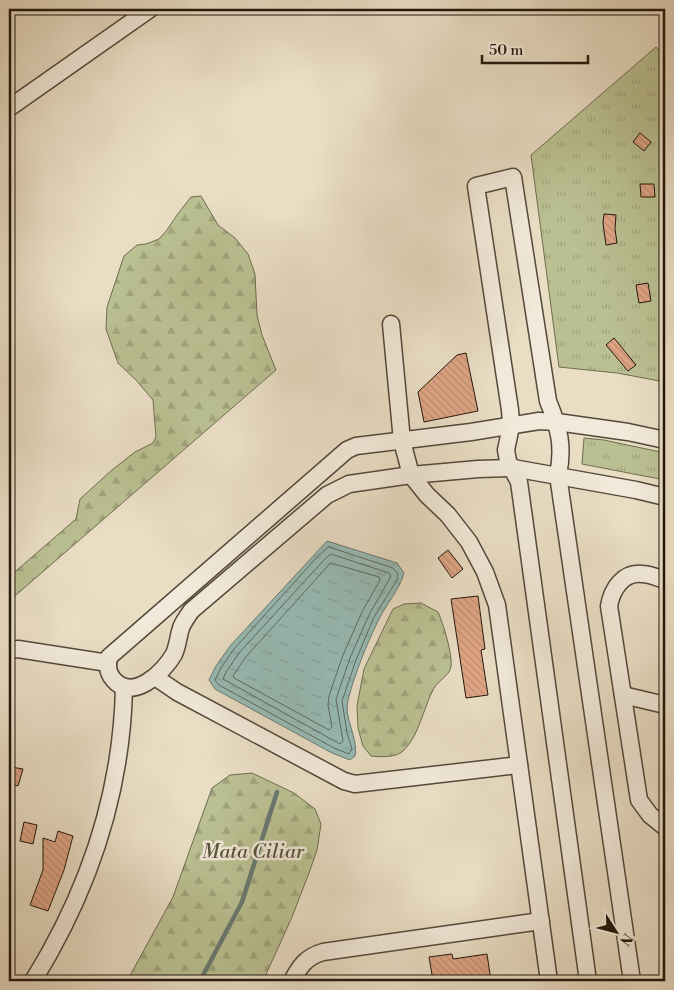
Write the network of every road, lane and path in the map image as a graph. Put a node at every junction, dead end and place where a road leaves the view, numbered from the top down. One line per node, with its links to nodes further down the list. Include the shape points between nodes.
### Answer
1 (150, 9): 2 (street)
2 (9, 108)
3 (391, 324): 7 (street)
4 (557, 422): 5 (street); 5 (street, via 548,401 513,177 476,186); 6 (street); 10 (street, via 562,448)
5 (511, 426): 7 (street); 8 (street, via 506,450)
6 (665, 440)
7 (402, 441): 9 (street); 14 (street, via 347,450 109,657)
8 (513, 468): 9 (street); 10 (street); 25 (street, via 519,482)
9 (411, 475): 15 (street, via 349,484 327,495 191,611 181,628 173,655); 19 (street, via 469,542 492,588)
10 (558, 475): 11 (street); 26 (street)
11 (665, 497)
12 (665, 580): 17 (street, via 636,574 619,583 610,597)
13 (9, 650): 14 (street)
14 (108, 663): 16 (street, via 112,678)
15 (155, 676): 16 (street, via 138,687); 19 (street, via 177,692 355,784)
16 (124, 687): 22 (street, via 114,779 98,844 65,924)
17 (623, 695): 18 (street); 20 (street, via 639,800 650,816)
18 (665, 705)
19 (519, 765): 21 (street)
20 (665, 827)
21 (541, 921): 23 (street, via 323,952 303,962); 24 (street)
22 (33, 981)
23 (292, 981)
24 (549, 981)
25 (588, 981)
26 (632, 981)

